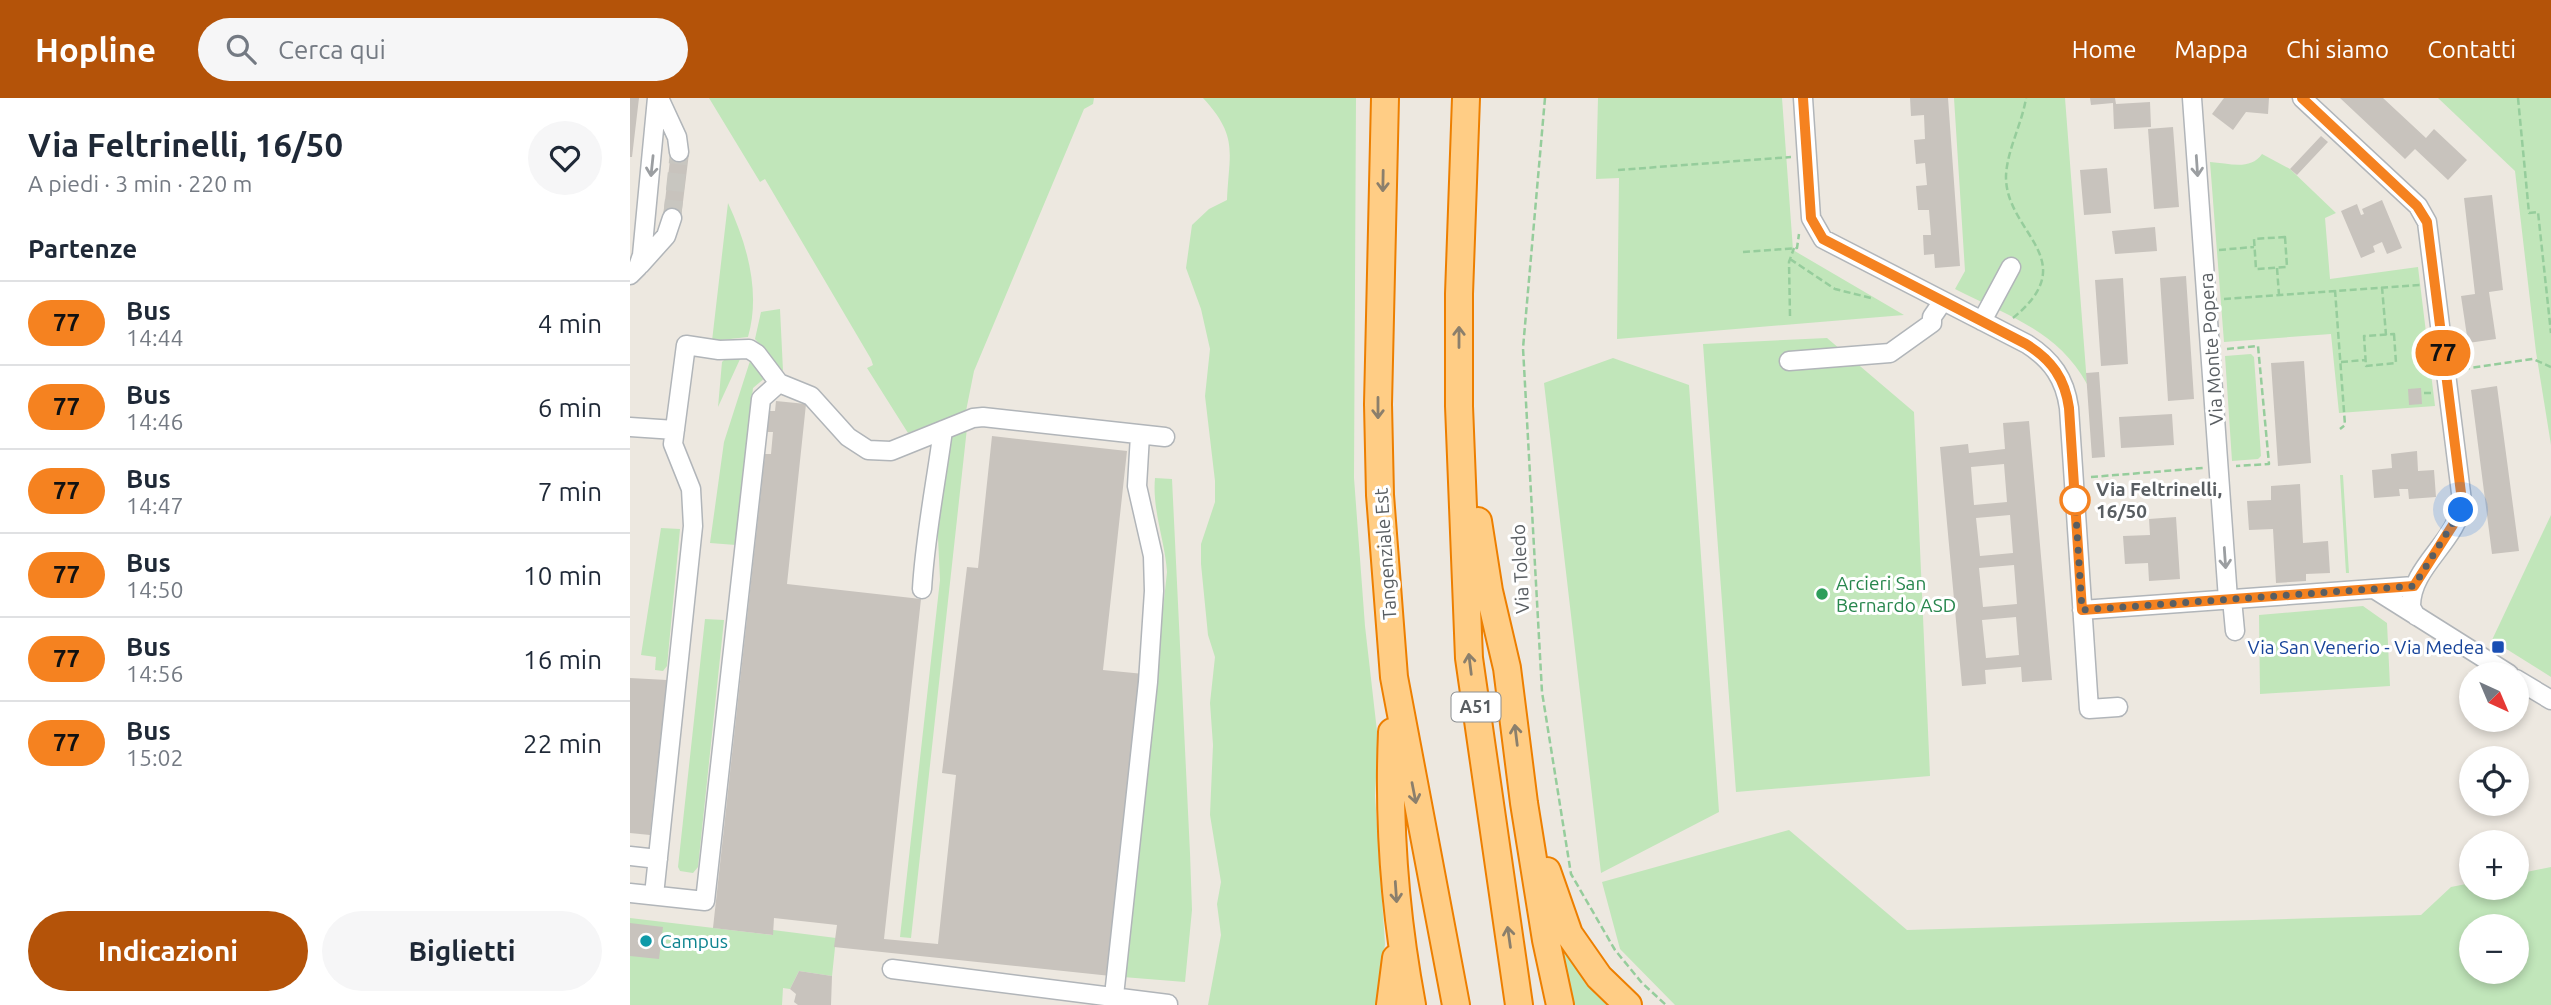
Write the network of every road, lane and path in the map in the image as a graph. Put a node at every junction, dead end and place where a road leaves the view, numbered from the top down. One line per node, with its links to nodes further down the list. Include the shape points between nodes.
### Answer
1 (658, 98): 10 (street, via 677,137); 22 (street, one-way to 22, via 646,216)
2 (1466, 98): 44 (highway, A51, one-way to 2)
3 (1545, 98): 81 (path, Via Toledo, via 1523,348 1538,648 1572,874 1615,950)
4 (1803, 98): 29 (street, via 1811,218 1816,231 1823,239)
5 (2026, 98): 32 (path, via 2007,183 2011,202 2039,248 2042,268 2032,299)
6 (2192, 98): 57 (street, Via Monte Popera, one-way to 57)
7 (2302, 98): 54 (street, via 2417,206 2427,222 2462,501 2458,517)
8 (2518, 98): 33 (path, via 2529,213 2538,212)
9 (1384, 103): 62 (highway, Tangenziale Est, one-way to 62, via 1378,404)
10 (679, 152)
11 (1791, 157): 12 (path)
12 (1618, 170)
13 (672, 218): 22 (street, via 666,236)
14 (1799, 234): 16 (path)
15 (2254, 247): 17 (path); 21 (path, via 2256,270); 21 (path, via 2254,239 2285,237 2287,267)
16 (1794, 248): 18 (path); 19 (path)
17 (2214, 250)
18 (1743, 252)
19 (1790, 259): 27 (path, via 1835,289); 30 (path)
20 (2011, 267): 31 (street)
21 (2277, 268): 26 (path)
22 (634, 271)
23 (2423, 285): 24 (path)
24 (2382, 287): 25 (path); 34 (path)
25 (2336, 290): 26 (path); 38 (path)
26 (2279, 295): 28 (path)
27 (1871, 298)
28 (2217, 299)
29 (1943, 301): 31 (street); 37 (street, via 1932,323 1890,353)
30 (1790, 316)
31 (1982, 321): 58 (street, via 2040,352 2067,391)
32 (2008, 321)
33 (2551, 333)
34 (2386, 334): 36 (path, via 2364,336); 36 (path, via 2394,334 2396,363 2366,366)
35 (2221, 350): 52 (path, via 2258,346 2269,464)
36 (2365, 360): 38 (path)
37 (1789, 361)
38 (2341, 362): 46 (path, via 2345,425)
39 (2551, 366): 40 (path, via 2533,359)
40 (2456, 369)
41 (779, 383): 47 (street, via 749,349 686,345); 48 (street, via 811,396 848,437 868,450 891,451); 70 (street, via 761,399 705,901)
42 (2424, 393): 43 (path)
43 (2436, 393)
44 (1460, 406): 66 (highway, one-way to 44, via 1507,668 1489,591); 78 (highway, A51, one-way to 44, via 1469,658)
45 (630, 427): 47 (street)
46 (2340, 429)
47 (675, 430): 68 (street, via 673,444 691,489 693,526)
48 (943, 430): 49 (street, via 983,417); 55 (street, via 925,536)
49 (1140, 435): 50 (street); 73 (street, via 1137,486 1153,556 1154,591)
50 (1165, 438)
51 (2206, 467): 53 (path)
52 (2230, 467)
53 (2090, 477)
54 (2414, 586): 56 (street); 59 (street, via 2411,607)
55 (922, 589)
56 (2374, 589): 57 (street); 59 (street)
57 (2230, 599): 58 (street); 60 (street, Via Monte Popera)
58 (2082, 610): 65 (street, via 2089,709)
59 (2416, 615): 61 (street)
60 (2235, 631)
61 (2490, 662)
62 (1394, 677): 71 (highway, one-way to 71, via 1389,803); 77 (highway, Tangenziale Est, one-way to 77)
63 (2529, 687): 64 (street)
64 (2551, 700)
65 (2118, 706)
66 (1524, 803): 79 (highway); 80 (highway, via 1569,934 1600,977)
67 (630, 856): 68 (street)
68 (658, 859): 70 (street)
69 (630, 892): 70 (street)
70 (654, 895)
71 (1399, 936): 75 (highway); 76 (highway)
72 (892, 969): 73 (street)
73 (1114, 1001): 74 (street)
74 (1168, 1004)
75 (1390, 1005)
76 (1412, 1005)
77 (1456, 1005)
78 (1519, 1005)
79 (1560, 1005)
80 (1628, 1005)
81 (1667, 1005)

